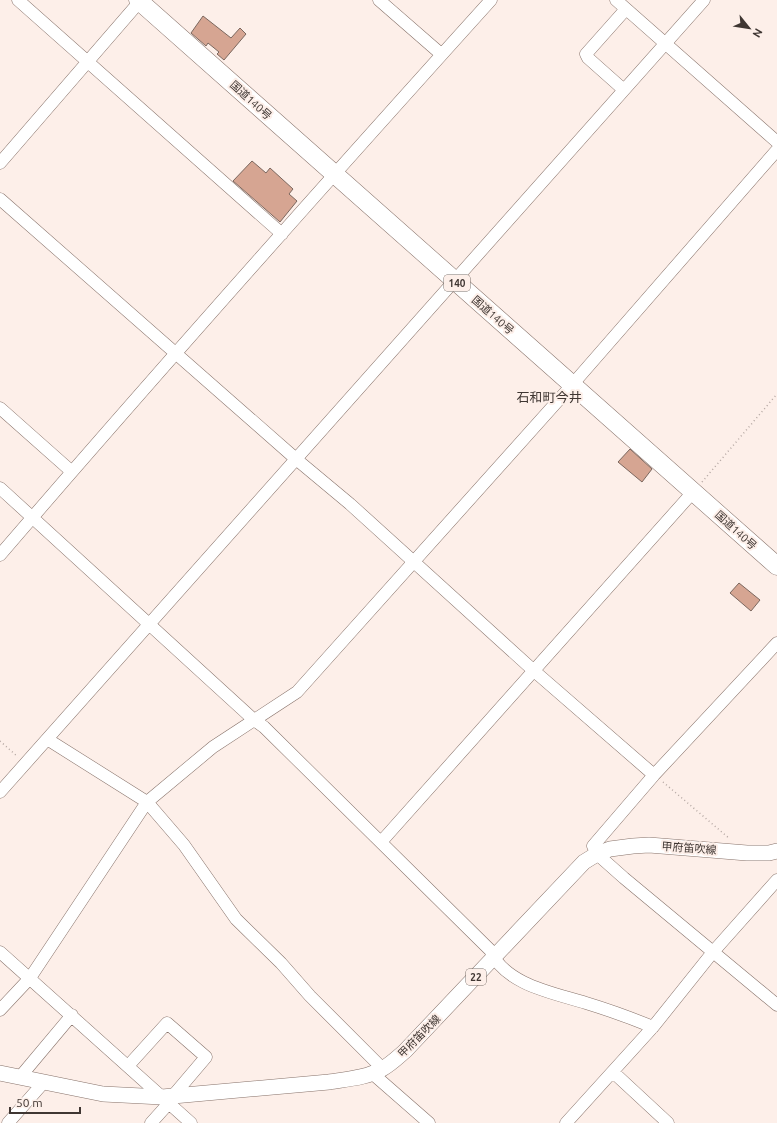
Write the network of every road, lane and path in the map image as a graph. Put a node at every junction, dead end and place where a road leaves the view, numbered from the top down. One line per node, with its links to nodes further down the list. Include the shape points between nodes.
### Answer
1 (18, 0): 10 (street)
2 (140, 0): 10 (street); 15 (highway, 国道140号 / 140)
3 (379, 0): 9 (street)
4 (491, 0): 9 (street)
5 (616, 0): 7 (street)
6 (704, 0): 8 (street)
7 (626, 9): 8 (street); 11 (street, via 586,54)
8 (665, 44): 11 (street); 12 (street)
9 (441, 54): 15 (street)
10 (87, 61): 14 (street); 17 (street)
11 (624, 90): 18 (street)
12 (777, 142)
13 (777, 150): 20 (street)
14 (0, 162)
15 (335, 174): 17 (street); 18 (highway, 国道140号 / 140)
16 (0, 199): 19 (street)
17 (282, 234): 19 (street)
18 (454, 280): 20 (highway, 国道140号 / 140); 23 (street)
19 (176, 352): 23 (street); 24 (street)
20 (572, 385): 26 (highway, 国道140号 / 140); 29 (street)
21 (777, 394): 26 (path)
22 (0, 408): 24 (street)
23 (296, 459): 29 (street); 31 (street)
24 (71, 471): 27 (street)
25 (0, 488): 27 (street)
26 (693, 492): 30 (highway, 国道140号 / 140); 33 (street)
27 (32, 518): 28 (street); 31 (street)
28 (0, 555)
29 (414, 563): 33 (street); 34 (street, via 297,692)
30 (777, 566)
31 (149, 625): 34 (street); 35 (street)
32 (777, 643): 38 (street)
33 (533, 670): 38 (street); 41 (street)
34 (254, 720): 40 (street, via 213,746); 41 (street, via 264,726)
35 (48, 739): 37 (street); 40 (street)
36 (0, 741): 37 (path)
37 (25, 763): 39 (street)
38 (654, 775): 43 (path); 44 (street, via 594,846)
39 (0, 792)
40 (147, 802): 49 (street); 55 (street, via 184,845 236,919 282,964)
41 (382, 842): 48 (street, via 490,950)
42 (777, 851): 43 (main road, 甲府笛吹線 / 22)
43 (747, 853): 44 (main road, 甲府笛吹線 / 22, via 649,845 625,846)
44 (597, 854): 47 (street); 48 (main road, 甲府笛吹線 / 22, via 584,862)
45 (777, 880): 47 (street)
46 (0, 952): 49 (street)
47 (713, 952): 50 (street); 53 (street)
48 (494, 958): 53 (street, via 503,969 546,992 614,1012); 55 (main road, 甲府笛吹線 / 22, via 405,1051)
49 (30, 978): 51 (street); 52 (street)
50 (777, 1005)
51 (0, 1010)
52 (72, 1015): 54 (street); 58 (street)
53 (653, 1027): 56 (street)
54 (128, 1066): 60 (street); 60 (street, via 167,1023 206,1057)
55 (378, 1071): 60 (main road, 甲府笛吹線 / 22, via 357,1078 329,1082); 64 (street)
56 (613, 1072): 65 (street); 66 (street)
57 (0, 1073): 58 (main road, 甲府笛吹線 / 22)
58 (20, 1077): 59 (main road, 甲府笛吹線 / 22)
59 (44, 1082): 60 (main road, 甲府笛吹線 / 22, via 103,1094); 61 (street)
60 (168, 1099): 62 (street); 63 (street)
61 (8, 1123)
62 (151, 1123)
63 (191, 1123)
64 (429, 1123)
65 (566, 1123)
66 (668, 1123)

